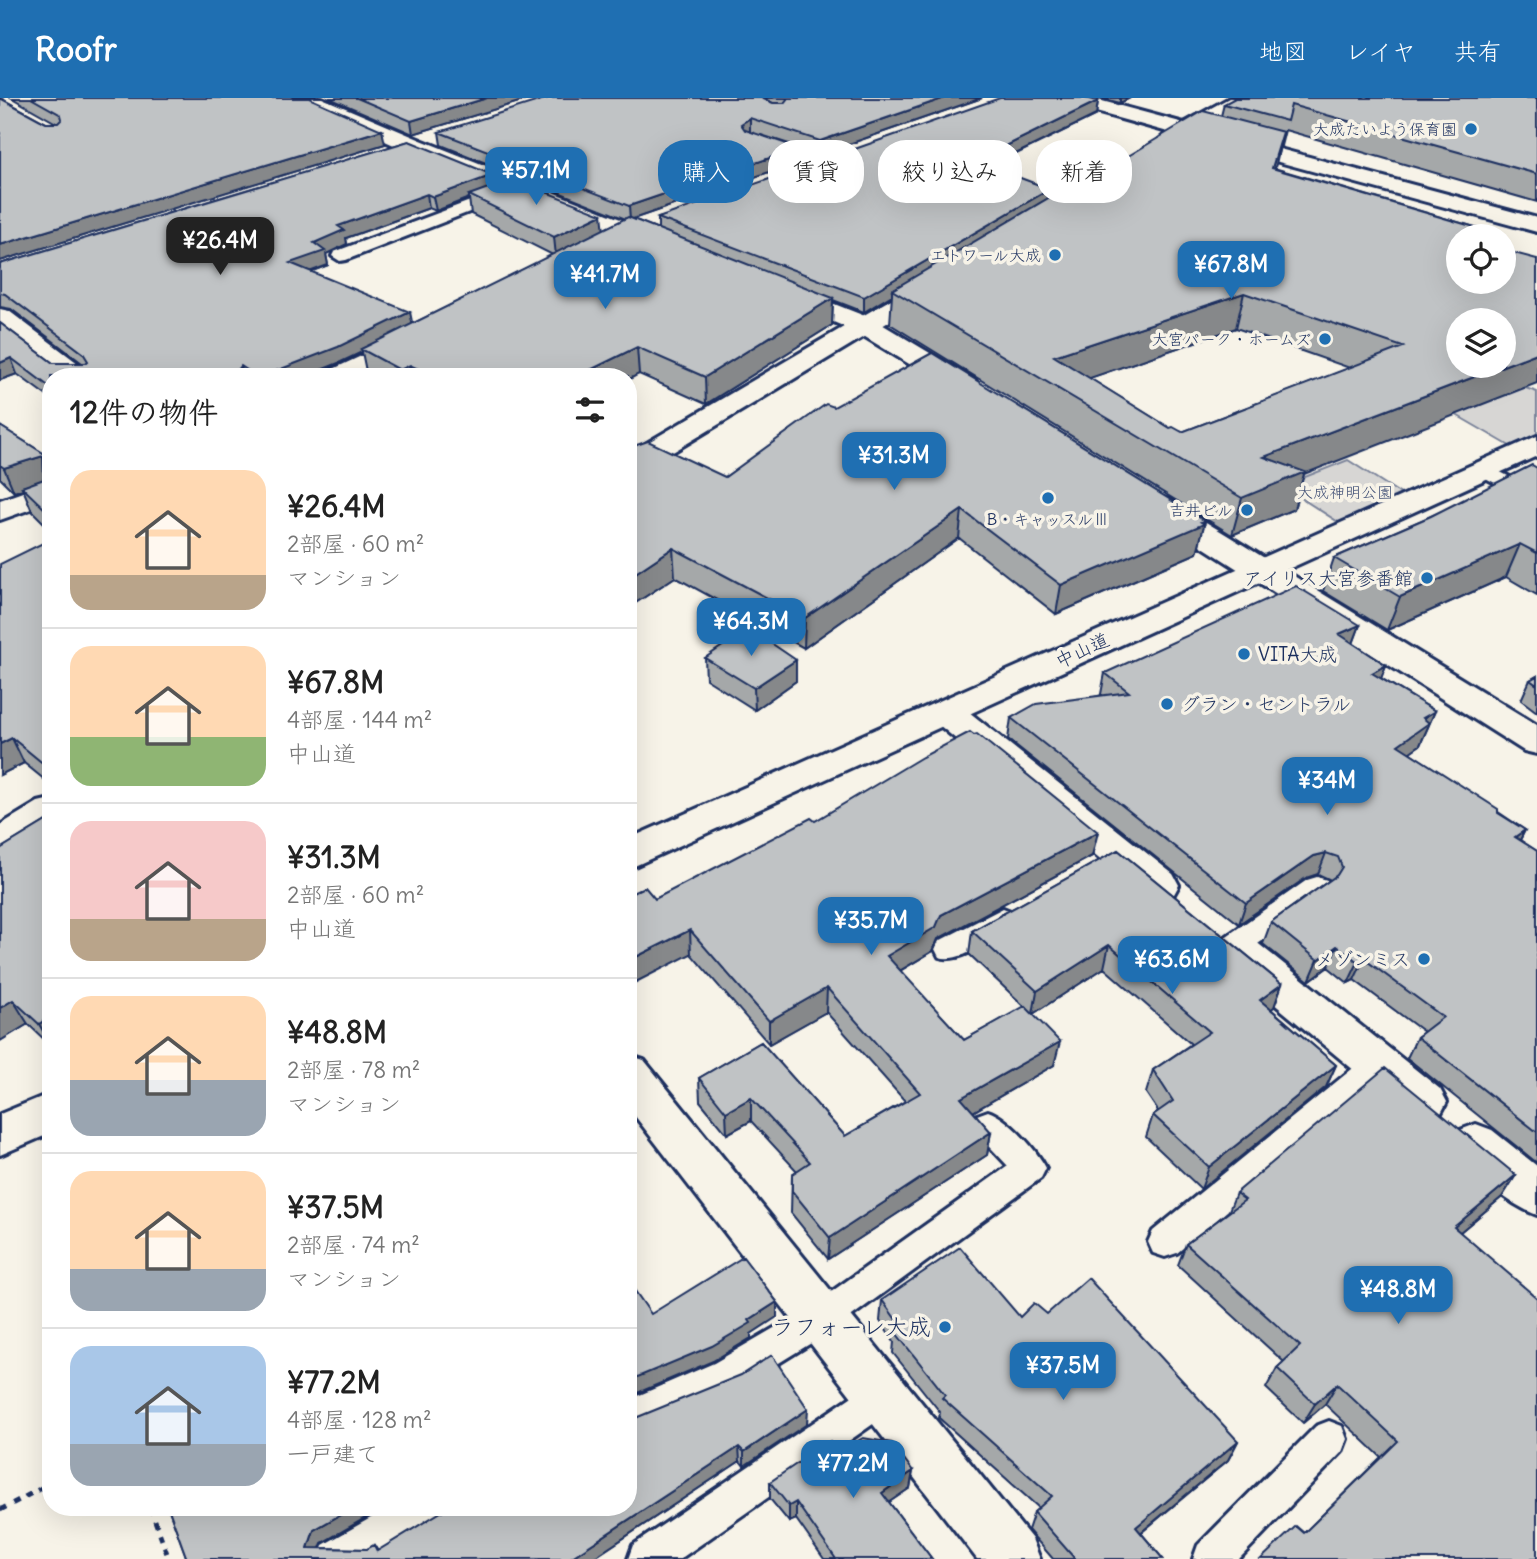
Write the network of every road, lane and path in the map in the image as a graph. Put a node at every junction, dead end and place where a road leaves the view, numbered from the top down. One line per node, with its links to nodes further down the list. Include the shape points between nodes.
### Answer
1 (305, 98): 8 (main road)
2 (1067, 98): 4 (main road)
3 (1244, 98): 4 (main road)
4 (1185, 131): 10 (main road); 13 (main road)
5 (452, 132): 8 (main road)
6 (751, 138): 7 (lane)
7 (768, 144)
8 (413, 145): 9 (main road); 11 (main road)
9 (386, 153)
10 (1150, 153)
11 (520, 187): 14 (main road); 17 (lane)
12 (656, 222): 14 (main road)
13 (1537, 225)
14 (630, 231): 15 (main road); 16 (main road)
15 (605, 243)
16 (680, 251)
17 (340, 256)
18 (961, 268): 21 (main road)
19 (767, 286): 21 (main road)
20 (0, 317): 23 (main road)
21 (866, 326): 25 (main road); 27 (main road)
22 (433, 330): 24 (main road)
23 (67, 368)
24 (357, 368)
25 (982, 397)
26 (1537, 445): 28 (main road, 中山道)
27 (637, 462)
28 (1483, 469): 31 (lane); 33 (main road, 中山道)
29 (1133, 490): 33 (main road)
30 (42, 495): 32 (main road)
31 (1537, 499)
32 (0, 511)
33 (1261, 568): 34 (main road, 中山道); 35 (main road)
34 (946, 712): 38 (main road, 中山道); 41 (main road, via 1108,860)
35 (1537, 742)
36 (42, 817): 37 (main road)
37 (0, 843)
38 (637, 851)
39 (1317, 887): 41 (lane)
40 (1023, 908): 42 (lane)
41 (1210, 927): 43 (main road)
42 (949, 949)
43 (1379, 1065): 48 (main road); 49 (lane)
44 (637, 1084): 50 (main road)
45 (42, 1116): 47 (main road)
46 (988, 1124): 50 (lane, via 1030,1168)
47 (0, 1135)
48 (1537, 1194)
49 (1165, 1242)
50 (822, 1318): 51 (main road); 52 (lane, via 727,1375)
51 (883, 1396): 60 (lane); 61 (main road)
52 (637, 1414)
53 (1329, 1439): 62 (lane)
54 (42, 1488): 55 (path)
55 (0, 1510)
56 (153, 1516): 58 (path)
57 (410, 1516): 59 (lane)
58 (169, 1559)
59 (337, 1559)
60 (647, 1559)
61 (1012, 1559)
62 (1212, 1559)

